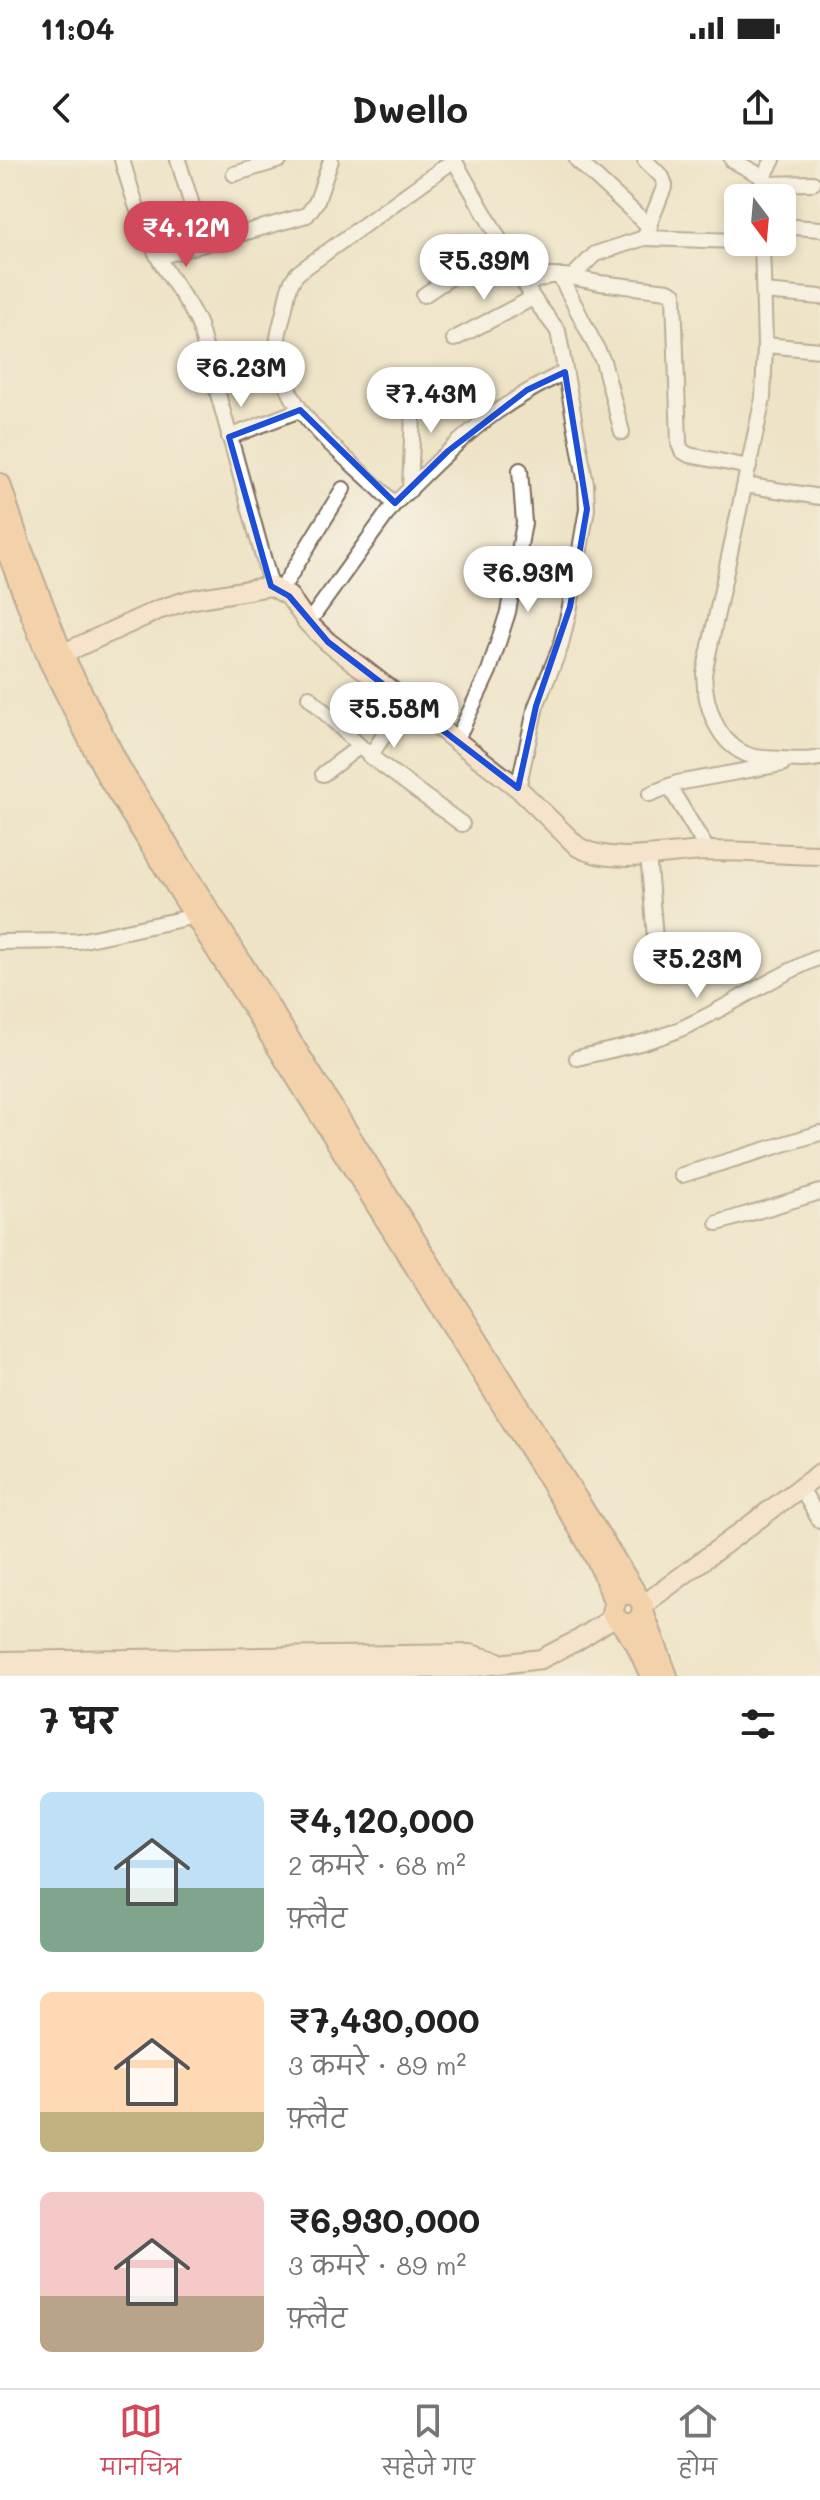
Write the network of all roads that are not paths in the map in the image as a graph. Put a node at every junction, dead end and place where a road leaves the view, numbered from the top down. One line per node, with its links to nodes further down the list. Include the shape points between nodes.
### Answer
1 (122, 160): 22 (street, via 137,212)
2 (178, 160): 19 (street)
3 (280, 160): 10 (street)
4 (331, 160): 19 (street, via 307,215)
5 (454, 160): 20 (street); 34 (street, via 294,277 277,345)
6 (577, 160): 17 (street)
7 (732, 160): 12 (street)
8 (773, 160): 13 (street)
9 (653, 162): 17 (street, via 665,185)
10 (234, 174)
11 (813, 183): 14 (street)
12 (760, 184)
13 (763, 184)
14 (796, 184)
15 (796, 227): 16 (street)
16 (820, 229)
17 (647, 232): 18 (street); 23 (street, via 595,254)
18 (724, 240)
19 (204, 244): 22 (street)
20 (501, 244): 24 (street); 26 (street)
21 (763, 256): 25 (street)
22 (158, 257): 36 (street, via 199,325)
23 (566, 276): 24 (street); 35 (street, via 603,361); 37 (street, via 674,294 682,451)
24 (525, 284): 28 (street)
25 (764, 292): 27 (street); 30 (street)
26 (424, 295)
27 (820, 297)
28 (533, 298): 29 (street); 32 (street, via 558,331)
29 (454, 339)
30 (765, 345): 31 (street); 37 (street, via 763,398)
31 (820, 350)
32 (565, 372): 42 (street, via 527,390 448,451); 56 (street, via 582,451 587,509 560,648 536,706)
33 (411, 379): 42 (street)
34 (300, 410): 36 (street); 44 (street)
35 (622, 432)
36 (229, 437): 46 (street)
37 (749, 467): 40 (street)
38 (520, 470): 51 (street, via 524,523 508,612 489,671)
39 (0, 484): 48 (main road)
40 (745, 485): 43 (street); 53 (street, via 704,674 704,698 718,729 737,749 752,757)
41 (343, 489): 46 (street)
42 (410, 490): 44 (street)
43 (820, 497)
44 (394, 504): 47 (street)
45 (0, 532): 48 (main road)
46 (276, 588): 47 (street, via 289,596); 48 (street, via 189,600)
47 (308, 623): 50 (street)
48 (55, 657): 62 (main road, via 108,777); 73 (main road)
49 (309, 697): 52 (street)
50 (406, 703): 51 (street); 52 (street)
51 (456, 741): 56 (street)
52 (365, 751): 54 (street); 58 (street)
53 (815, 759): 55 (street)
54 (323, 774)
55 (669, 786): 57 (street); 59 (street)
56 (518, 788): 60 (street, via 578,847 607,857)
57 (650, 794)
58 (462, 824)
59 (708, 851): 60 (street); 61 (street)
60 (648, 854): 65 (street)
61 (820, 855)
62 (196, 916): 63 (street, via 79,941); 74 (main road, via 545,1473 608,1581)
63 (0, 942)
64 (820, 957): 66 (street, via 679,1030)
65 (657, 963)
66 (577, 1058)
67 (820, 1133): 68 (street)
68 (682, 1175)
69 (820, 1192): 70 (street)
70 (718, 1223)
71 (810, 1481): 72 (street); 73 (street)
72 (820, 1521)
73 (641, 1604): 74 (main road, via 638,1621); 74 (main road, via 621,1594); 79 (main road)
74 (617, 1614): 76 (street, via 541,1659); 78 (main road)
75 (0, 1661): 76 (street, via 470,1654)
76 (502, 1662): 77 (street, via 467,1668)
77 (0, 1675)
78 (651, 1676)
79 (667, 1676)

